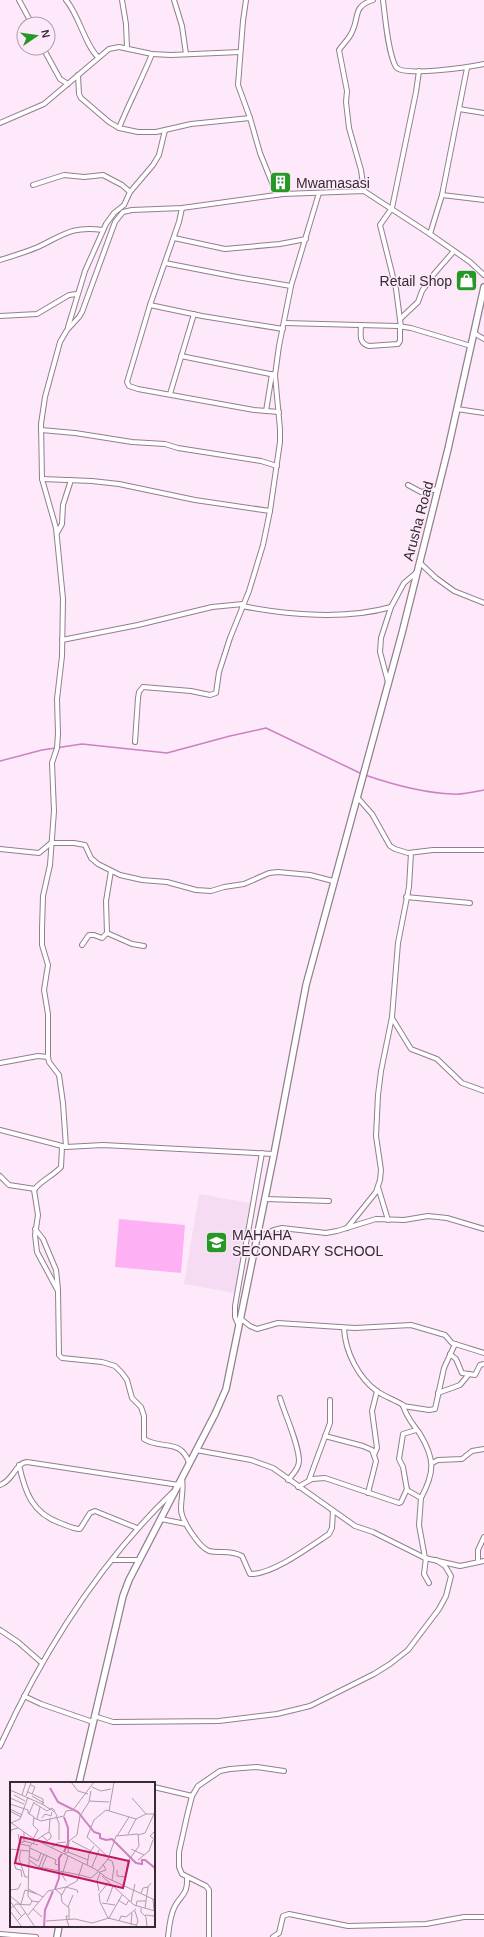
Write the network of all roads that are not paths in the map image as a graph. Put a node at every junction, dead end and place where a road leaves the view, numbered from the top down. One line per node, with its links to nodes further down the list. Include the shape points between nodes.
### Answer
1 (19, 0): 8 (street)
2 (66, 0): 14 (street)
3 (122, 0): 9 (street)
4 (174, 0): 12 (street, via 182,26)
5 (246, 0): 10 (street)
6 (373, 0): 27 (street, via 358,9 352,32 339,50 347,91 349,128)
7 (383, 0): 17 (street, via 396,67 402,71)
8 (28, 16)
9 (127, 48): 11 (street); 14 (street, via 109,49)
10 (240, 52): 12 (street); 22 (street, via 238,85)
11 (152, 54): 12 (street); 24 (street)
12 (186, 54)
13 (47, 56): 19 (street, via 60,79)
14 (98, 57): 18 (street)
15 (484, 64): 16 (street)
16 (466, 68): 17 (street); 20 (street)
17 (419, 71): 34 (street)
18 (78, 75): 19 (street); 24 (street, via 80,96 100,116)
19 (68, 84): 23 (street, via 40,107)
20 (459, 109): 21 (street); 31 (street)
21 (484, 113)
22 (250, 118): 25 (street, via 190,124); 30 (street, via 260,153)
23 (0, 123)
24 (119, 128): 25 (street, via 138,132)
25 (165, 130): 28 (street, via 150,170)
26 (32, 185): 28 (street, via 64,175 103,175)
27 (364, 191): 29 (street); 34 (street)
28 (130, 192): 35 (street, via 124,206 109,218)
29 (319, 193): 30 (street); 38 (street)
30 (277, 195): 33 (street)
31 (442, 195): 32 (street); 36 (street)
32 (484, 200)
33 (182, 208): 37 (street); 54 (street, via 132,210 122,214 115,222 79,317)
34 (392, 208): 36 (street); 49 (street, via 380,229 394,278)
35 (103, 230): 40 (street, via 89,228 70,231 37,247); 45 (street)
36 (430, 234): 39 (street)
37 (174, 238): 38 (street, via 225,249); 41 (street)
38 (306, 239): 43 (street)
39 (454, 251): 42 (street); 49 (street, via 434,274 418,302)
40 (0, 260)
41 (165, 263): 43 (street); 46 (street)
42 (484, 275)
43 (291, 286): 50 (street)
44 (483, 290): 55 (main road, Arusha Road)
45 (77, 294): 48 (street, via 69,295 37,314); 54 (street)
46 (150, 305): 47 (street); 60 (street, via 127,382 132,388)
47 (194, 314): 53 (street); 58 (street)
48 (0, 316)
49 (400, 319): 52 (street)
50 (284, 323): 51 (street); 53 (street)
51 (361, 325): 52 (street); 52 (street, via 361,339 364,345 368,346 398,344)
52 (401, 326): 57 (street)
53 (283, 328): 59 (street)
54 (67, 330): 65 (street, via 60,342 45,397)
55 (474, 334): 56 (street); 57 (main road, Arusha Road)
56 (484, 339)
57 (471, 346): 61 (main road, Arusha Road)
58 (181, 356): 59 (street); 60 (street)
59 (273, 375): 62 (street); 63 (street)
60 (170, 394): 62 (street)
61 (457, 409): 64 (street); 70 (main road, Arusha Road)
62 (266, 410): 63 (street)
63 (279, 412): 66 (street)
64 (484, 413)
65 (41, 430): 66 (street, via 165,444); 67 (street)
66 (277, 466): 71 (street)
67 (42, 479): 68 (street); 72 (street)
68 (71, 480): 71 (street, via 119,484 196,500); 72 (street, via 63,505 62,524)
69 (408, 485): 70 (street, via 421,492)
70 (438, 489): 73 (main road, Arusha Road)
71 (270, 511): 76 (street, via 263,545 249,592)
72 (57, 534): 78 (street, via 63,599)
73 (419, 562): 74 (main road, Arusha Road); 75 (street, via 454,591)
74 (417, 572): 77 (street, via 404,583); 79 (main road, Arusha Road)
75 (484, 603)
76 (242, 605): 77 (street, via 292,613 331,615 362,614); 78 (street, via 212,607); 80 (street, via 219,672 216,693 210,695 143,687 138,698)
77 (391, 607): 79 (street, via 380,645)
78 (62, 640): 82 (street, via 57,699 58,741 52,763 54,790)
79 (388, 682): 81 (main road, Arusha Road)
80 (135, 742)
81 (357, 797): 85 (street, via 368,808 390,846); 87 (main road, Arusha Road)
82 (51, 843): 83 (street, via 44,851 39,852); 86 (street, via 85,845 96,862); 94 (street, via 50,865 43,896 42,929 42,945 48,965 44,990 48,1014)
83 (0, 849)
84 (484, 850): 85 (street, via 433,850)
85 (411, 853): 88 (street)
86 (111, 871): 87 (street, via 125,877 168,882 204,891 244,884 269,873 278,872 310,875); 90 (street, via 106,901)
87 (333, 881): 100 (main road, Arusha Road, via 306,985)
88 (406, 897): 89 (street); 93 (street, via 398,943)
89 (470, 904)
90 (107, 933): 91 (street, via 100,938 91,935); 92 (street, via 132,944)
91 (82, 945)
92 (144, 946)
93 (392, 1017): 96 (street, via 411,1049 437,1059 462,1083); 102 (street, via 381,1071 377,1114 376,1136 381,1170)
94 (48, 1057): 95 (street, via 38,1056); 98 (street, via 59,1075 63,1103)
95 (0, 1064)
96 (484, 1091)
97 (0, 1130): 98 (street)
98 (64, 1147): 99 (street, via 104,1145); 103 (street, via 61,1167)
99 (262, 1153): 100 (street); 113 (street, via 235,1306 235,1317)
100 (274, 1154): 104 (main road, Arusha Road)
101 (0, 1176): 103 (street, via 9,1185)
102 (378, 1187): 106 (street); 107 (street, via 370,1201)
103 (35, 1189): 108 (street, via 38,1215)
104 (265, 1199): 105 (street); 110 (main road, Arusha Road)
105 (329, 1201)
106 (388, 1220): 107 (street, via 376,1219); 109 (street, via 432,1216)
107 (347, 1228): 110 (street, via 326,1233 282,1228)
108 (35, 1229): 111 (street, via 43,1239 56,1270); 111 (street, via 39,1258)
109 (484, 1229)
110 (257, 1238): 112 (main road, Arusha Road)
111 (58, 1291): 130 (street, via 59,1356 115,1366 127,1380 132,1398 143,1412 144,1439 178,1448 184,1452)
112 (241, 1319): 113 (main road, Arusha Road); 114 (street, via 257,1329 278,1323)
113 (239, 1327): 128 (main road, Arusha Road, via 225,1393)
114 (344, 1328): 115 (street, via 411,1325 445,1335); 120 (street, via 347,1350 359,1371)
115 (455, 1344): 116 (street); 117 (street)
116 (484, 1353)
117 (450, 1354): 119 (street, via 456,1359 460,1372); 121 (street)
118 (484, 1364): 119 (street, via 474,1374)
119 (469, 1374): 121 (street, via 460,1385)
120 (376, 1391): 124 (street); 129 (street, via 372,1411 377,1448)
121 (438, 1394): 124 (street, via 434,1410)
122 (280, 1398): 134 (street, via 299,1461)
123 (330, 1400): 126 (street, via 330,1423)
124 (403, 1406): 125 (street)
125 (416, 1430): 131 (street); 139 (street, via 402,1436 399,1459)
126 (325, 1436): 129 (street, via 370,1448); 135 (street)
127 (484, 1449): 131 (street, via 472,1451 462,1459 438,1460)
128 (196, 1450): 130 (main road, Arusha Road); 134 (street, via 251,1460 273,1468)
129 (374, 1455): 140 (street, via 376,1461)
130 (189, 1463): 133 (main road, Arusha Road)
131 (432, 1463): 141 (street, via 430,1478)
132 (19, 1465): 136 (street, via 12,1478); 137 (street, via 27,1462); 145 (street, via 28,1495 35,1507 49,1519 80,1529 90,1513 95,1511)
133 (182, 1478): 137 (main road, Arusha Road); 144 (street, via 184,1487 181,1510)
134 (288, 1480): 138 (street)
135 (309, 1480): 138 (street); 140 (street, via 325,1478)
136 (0, 1485)
137 (178, 1486): 143 (main road, Arusha Road); 145 (street)
138 (298, 1487): 142 (street)
139 (407, 1489): 140 (street, via 400,1503); 141 (street)
140 (368, 1494)
141 (421, 1498): 147 (street, via 419,1525)
142 (333, 1511): 144 (street, via 329,1534 291,1559 254,1574 250,1573 242,1556 229,1551 213,1552 203,1548); 147 (street, via 355,1526 373,1532)
143 (161, 1519): 144 (street); 149 (main road, Arusha Road)
144 (186, 1524)
145 (137, 1528): 148 (street)
146 (484, 1537): 151 (street, via 478,1550)
147 (425, 1558): 150 (street); 153 (street, via 424,1574)
148 (113, 1560): 149 (street); 155 (street, via 70,1616)
149 (139, 1560): 157 (main road, Arusha Road, via 118,1612)
150 (436, 1560): 151 (street, via 460,1566); 157 (street, via 450,1571 451,1576 446,1596 439,1609 416,1641 390,1664 310,1706 277,1714 218,1722 113,1722)
151 (478, 1562): 152 (street)
152 (484, 1562)
153 (429, 1583)
154 (0, 1630): 155 (street)
155 (42, 1663): 156 (street)
156 (24, 1696): 158 (street); 159 (street)
157 (94, 1716): 158 (main road, Arusha Road)
158 (93, 1722): 161 (main road, Arusha Road)
159 (0, 1746)
160 (284, 1771): 163 (street, via 257,1767 220,1771 198,1786)
161 (79, 1782)
162 (155, 1787): 163 (street)
163 (192, 1796): 164 (street, via 179,1852 179,1867 182,1874)
164 (188, 1877): 170 (street, via 186,1892 173,1912); 171 (street, via 209,1890)
165 (484, 1917): 172 (street, via 464,1917 426,1924 348,1926 289,1914 283,1916 279,1933)
166 (59, 1927): 169 (main road)
167 (0, 1934): 168 (street)
168 (36, 1937)
169 (57, 1937)
170 (168, 1937)
171 (209, 1937)
172 (273, 1937)

